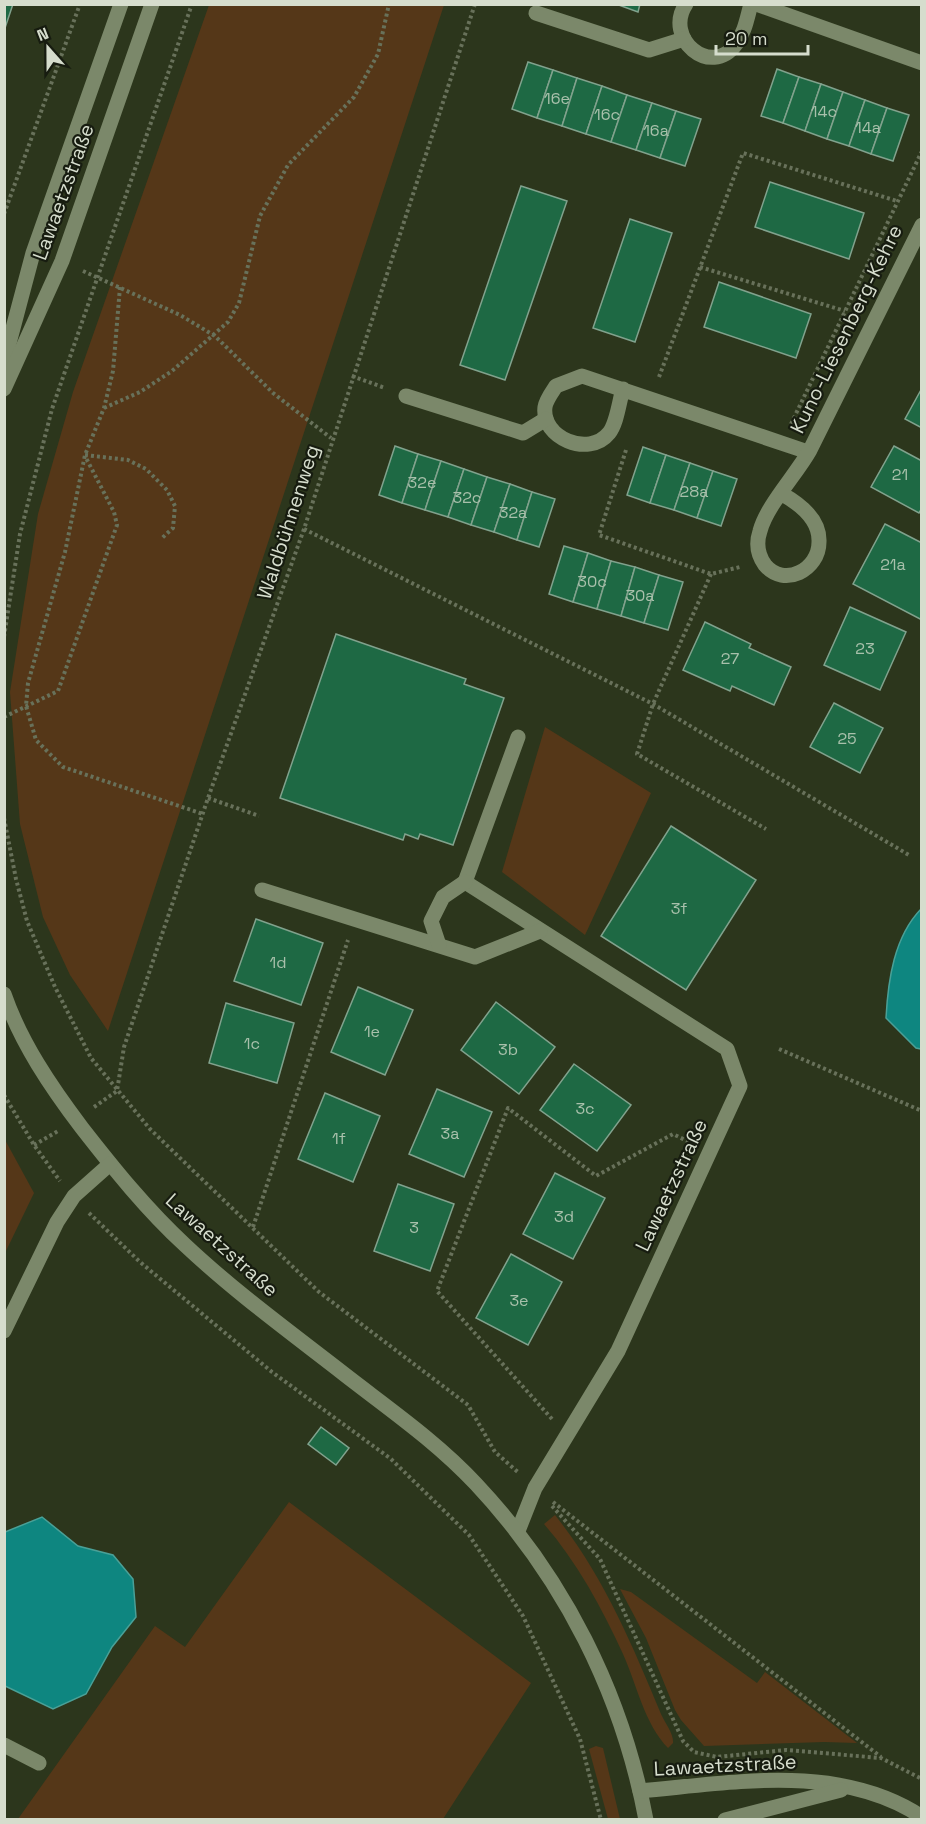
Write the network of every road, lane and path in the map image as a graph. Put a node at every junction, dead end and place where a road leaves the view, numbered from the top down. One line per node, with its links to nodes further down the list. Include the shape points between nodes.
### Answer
1 (80, 4): 16 (path)
2 (121, 4): 24 (street, Lawaetzstraße, via 33,253)
3 (152, 4): 18 (street, Lawaetzstraße)
4 (192, 4): 20 (path)
5 (388, 4): 23 (path, via 378,54 354,97 288,165 260,216 239,303)
6 (475, 4): 25 (path, Waldbühnenweg)
7 (686, 4): 11 (street, via 680,19)
8 (751, 4): 11 (street, via 744,30 725,55 698,55 686,46)
9 (756, 4): 12 (street)
10 (536, 13): 11 (street, via 649,50)
11 (684, 39)
12 (921, 63)
13 (921, 151): 15 (path)
14 (743, 153): 15 (path)
15 (897, 201): 22 (path)
16 (4, 214)
17 (921, 225): 33 (street, Kuno-Liesenberg-Kehre)
18 (62, 261): 20 (path); 26 (street, Lawaetzstraße)
19 (700, 267): 22 (path)
20 (99, 279): 21 (path); 39 (path, via 52,409 31,482)
21 (120, 287): 23 (path); 29 (path, via 113,371)
22 (845, 311): 32 (path)
23 (215, 336): 29 (path, via 140,392); 31 (path, via 273,393)
24 (4, 362)
25 (352, 376): 28 (path); 31 (path, Waldbühnenweg)
26 (4, 389)
27 (623, 389): 30 (street, Kuno-Liesenberg-Kehre, via 582,376 565,380 549,396); 30 (street, via 613,424 600,441 589,445 563,440); 32 (street, Kuno-Liesenberg-Kehre)
28 (406, 396): 30 (street, via 523,433)
29 (104, 408): 34 (path)
30 (546, 419)
31 (331, 438): 36 (path, Waldbühnenweg)
32 (782, 443): 33 (street, Kuno-Liesenberg-Kehre)
33 (808, 452): 35 (street, Kuno-Liesenberg-Kehre)
34 (85, 455): 37 (path, via 128,460 146,469 167,490 175,506 173,528); 41 (path, via 62,562 28,683); 41 (path, via 117,525 58,691)
35 (782, 494): 35 (street, Kuno-Liesenberg-Kehre, via 767,514 756,547 771,571 783,576 811,566 820,540 809,515)
36 (304, 529): 40 (path); 44 (path, Waldbühnenweg)
37 (161, 539)
38 (711, 574): 40 (path)
39 (4, 637)
40 (653, 704): 48 (path, via 637,754); 49 (path)
41 (26, 706): 42 (path); 45 (path, via 36,740 63,767)
42 (4, 717)
43 (518, 737): 50 (street)
44 (208, 798): 45 (path, Waldbühnenweg); 46 (path)
45 (203, 814): 57 (path, Waldbühnenweg, via 124,1047)
46 (259, 816)
47 (4, 818): 57 (path, via 27,921 91,1058)
48 (766, 829)
49 (909, 855)
50 (465, 882): 53 (street, Lawaetzstraße); 54 (street, via 443,897 431,921)
51 (262, 890): 52 (street)
52 (355, 919): 54 (street); 63 (path)
53 (540, 931): 54 (street, via 475,957); 60 (street, Lawaetzstraße, via 727,1049 740,1086)
54 (439, 945)
55 (4, 994): 61 (street, Lawaetzstraße, via 34,1059)
56 (779, 1049): 59 (path)
57 (117, 1091): 63 (path, via 150,1129)
58 (4, 1095): 62 (path, via 34,1145)
59 (921, 1111)
60 (709, 1152): 65 (street, Lawaetzstraße, via 618,1351); 65 (path, via 673,1134 596,1176 508,1108 437,1291)
61 (110, 1164): 62 (street); 67 (street, Lawaetzstraße, via 192,1251 233,1288 429,1440 475,1482)
62 (74, 1196): 64 (street, via 57,1222); 75 (path, via 140,1262 272,1372 391,1459 469,1535 524,1616 580,1739)
63 (253, 1227): 66 (path, via 319,1292 468,1406 495,1452)
64 (4, 1331)
65 (566, 1435): 66 (street, Lawaetzstraße)
66 (535, 1488): 67 (street, Lawaetzstraße); 69 (path); 69 (path, via 600,1559 683,1741 694,1752 717,1757 786,1750)
67 (518, 1531): 73 (street, Lawaetzstraße, via 567,1604 601,1670)
68 (4, 1745): 70 (street)
69 (881, 1758): 71 (path)
70 (39, 1763)
71 (921, 1779)
72 (847, 1788): 73 (street, Lawaetzstraße, via 790,1779); 74 (street, Lawaetzstraße, via 880,1797); 77 (street, Lawaetzstraße)
73 (640, 1791): 76 (street, Lawaetzstraße)
74 (921, 1817)
75 (601, 1820)
76 (646, 1820)
77 (725, 1820)

